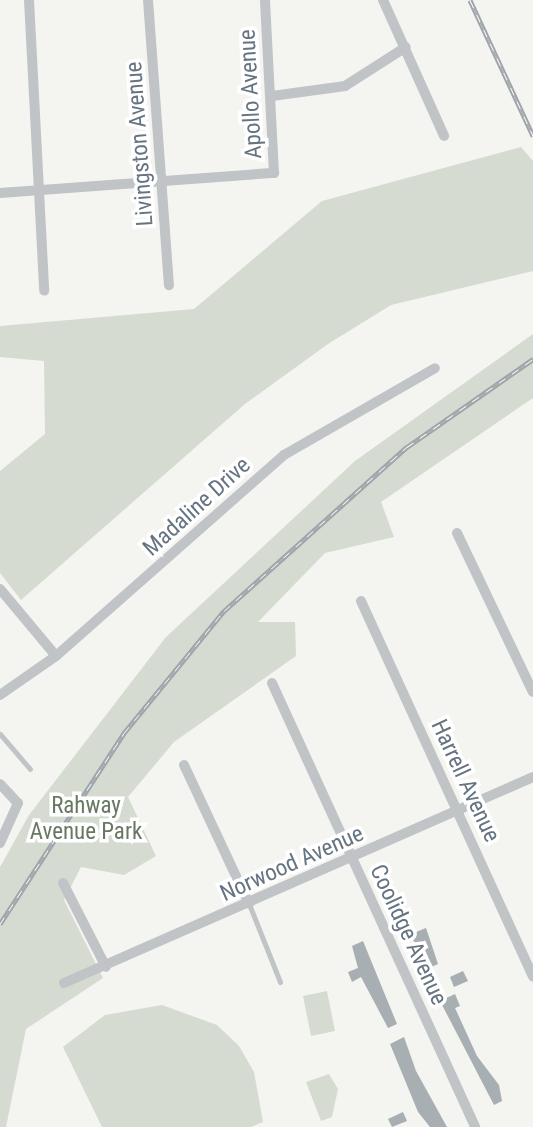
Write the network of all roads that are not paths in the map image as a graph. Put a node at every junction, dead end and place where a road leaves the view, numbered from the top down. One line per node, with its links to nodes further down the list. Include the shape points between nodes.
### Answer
1 (29, 0): 9 (street)
2 (148, 0): 8 (street, Livingston Avenue)
3 (265, 0): 6 (street, Apollo Avenue)
4 (383, 0): 5 (street)
5 (406, 47): 6 (street, via 345,86); 7 (street)
6 (272, 96): 8 (street, Apollo Avenue, via 275,166 262,177)
7 (444, 136)
8 (163, 183): 9 (street); 11 (street, Livingston Avenue)
9 (39, 191): 10 (street); 12 (street)
10 (0, 193)
11 (169, 285)
12 (44, 291)
13 (435, 368): 17 (street, Madaline Drive, via 284,455)
14 (457, 533): 19 (street)
15 (0, 590): 17 (street)
16 (361, 601): 26 (street, Harrell Avenue)
17 (56, 656): 20 (street, Madaline Drive)
18 (272, 683): 28 (street, Coolidge Avenue)
19 (533, 692)
20 (0, 695)
21 (0, 734): 23 (lane)
22 (184, 765): 30 (street)
23 (30, 769)
24 (533, 777): 26 (street, Norwood Avenue)
25 (0, 784): 27 (street, via 18,803)
26 (458, 812): 28 (street, Norwood Avenue); 32 (street, Harrell Avenue)
27 (0, 843)
28 (352, 859): 30 (street, Norwood Avenue); 35 (street, Coolidge Avenue)
29 (63, 883): 31 (street)
30 (249, 904): 31 (street, Norwood Avenue); 33 (lane)
31 (106, 967): 34 (street, Norwood Avenue)
32 (533, 977)
33 (280, 982)
34 (64, 984)
35 (475, 1127)

